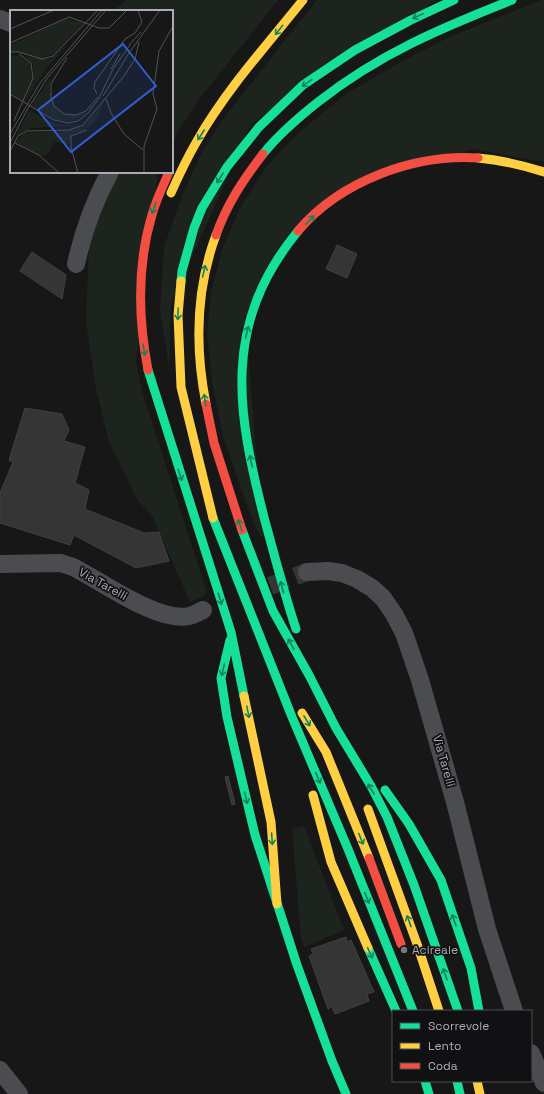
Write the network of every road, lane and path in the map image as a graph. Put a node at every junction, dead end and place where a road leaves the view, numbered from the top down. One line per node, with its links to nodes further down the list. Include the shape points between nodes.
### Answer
1 (303, 0): 11 (highway, one-way to 11, via 241,78 201,134 179,173)
2 (454, 0): 16 (highway, one-way to 16, via 361,47 303,85 240,149 202,208 182,271 178,342 181,387)
3 (512, 0): 22 (highway, one-way to 3, via 274,612 245,542 214,442 199,359 200,293 209,250 231,198 292,123 344,82 394,52)
4 (0, 19): 5 (street)
5 (10, 23)
6 (267, 30): 7 (highway)
7 (238, 66)
8 (544, 172): 22 (highway, one-way to 8, via 286,600 255,480 244,419 243,357 251,318 260,292 285,247 300,229 333,201 370,179 416,162 444,157 469,156 511,162)
9 (109, 173): 12 (street, via 82,239)
10 (169, 173): 20 (highway, one-way to 20, via 158,195 145,242 141,270 142,346 148,376)
11 (168, 202)
12 (76, 264)
13 (160, 379): 14 (highway)
14 (183, 448)
15 (192, 469): 16 (highway)
16 (213, 519): 21 (highway)
17 (0, 564): 19 (street, Via Tarelli, via 61,563 73,567 138,604 158,611 174,616 188,616)
18 (307, 572): 34 (street, Via Tarelli, via 342,573 372,588 394,614 404,633 455,802 487,930)
19 (203, 610)
20 (231, 632): 27 (highway, one-way to 27, via 271,822); 27 (highway, one-way to 27, via 221,678 227,717 255,835)
21 (266, 652): 23 (highway); 28 (highway, one-way to 28, via 326,752 378,880)
22 (317, 690): 24 (highway)
23 (292, 717): 29 (highway, one-way to 29, via 331,862); 30 (highway, one-way to 30)
24 (340, 735): 25 (highway); 32 (highway, one-way to 24, via 402,853 380,804); 33 (highway, one-way to 24, via 471,968 441,880 409,824)
25 (356, 779)
26 (365, 801): 31 (highway, one-way to 26)
27 (277, 904): 42 (highway, via 297,965)
28 (405, 955)
29 (396, 1010)
30 (413, 1010)
31 (439, 1010)
32 (458, 1010)
33 (479, 1010)
34 (514, 1010)
35 (532, 1055): 40 (street)
36 (0, 1070): 41 (street)
37 (457, 1082): 43 (highway)
38 (477, 1082): 44 (highway)
39 (486, 1082): 45 (highway)
40 (544, 1083)
41 (19, 1094)
42 (346, 1094)
43 (460, 1094)
44 (480, 1094)
45 (488, 1094)

